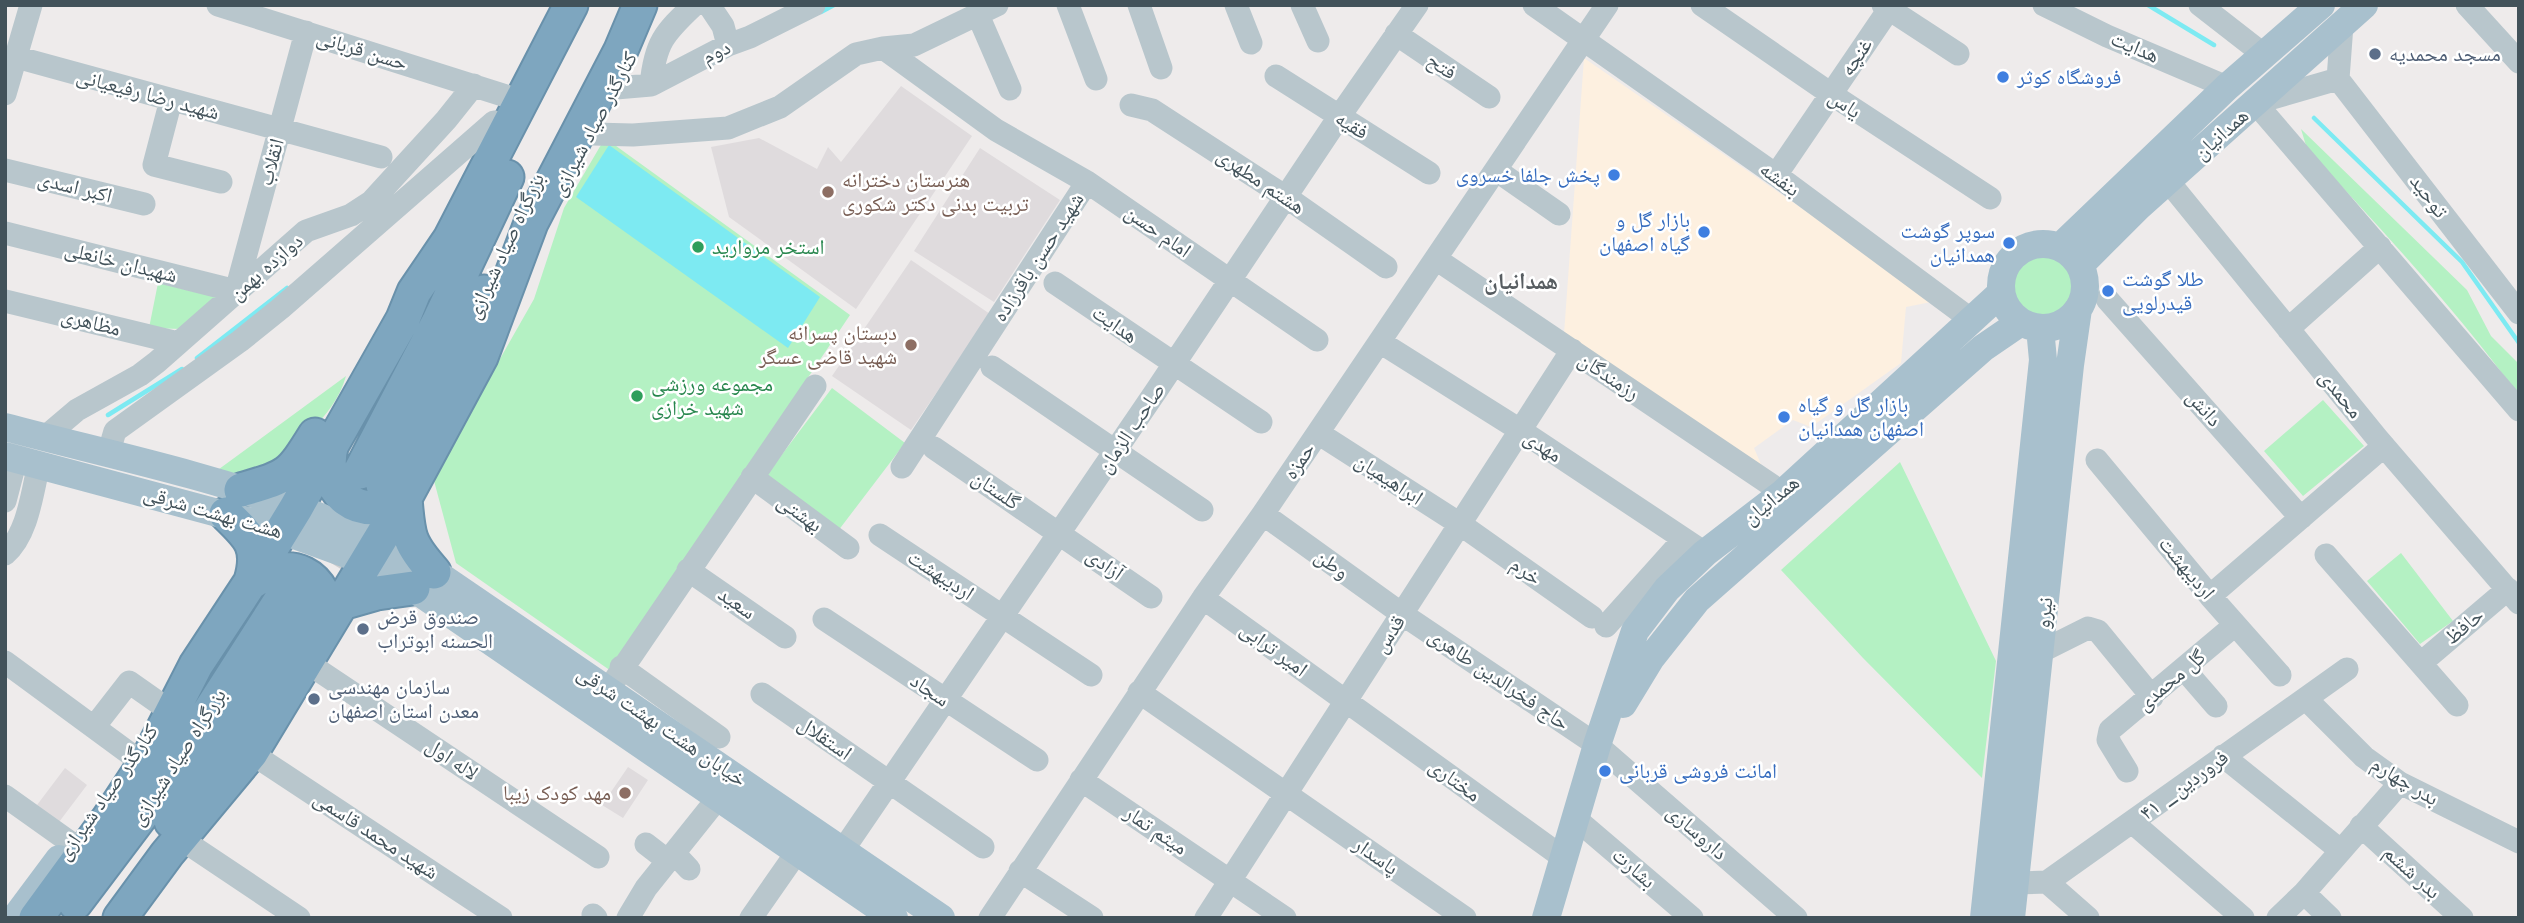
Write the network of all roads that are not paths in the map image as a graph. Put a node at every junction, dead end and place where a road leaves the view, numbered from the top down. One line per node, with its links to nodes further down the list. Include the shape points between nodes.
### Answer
1 (31, 5): 37 (street)
2 (218, 5): 28 (street, حسن قربانی)
3 (553, 5): 50 (main road)
4 (570, 5): 79 (highway, via 450,239)
5 (591, 5): 113 (highway, بزرگراه صیاد شیرازی, via 438,323)
6 (624, 5): 113 (highway, بزرگراه صیاد شیرازی, via 562,121 464,334)
7 (640, 5): 92 (highway, via 531,223)
8 (654, 5): 46 (main road, کنارگذر صیاد شیرازی)
9 (694, 5): 44 (street, via 658,44)
10 (709, 5): 33 (street, via 723,26)
11 (1068, 5): 41 (street)
12 (1139, 5): 39 (street)
13 (1236, 5): 32 (street)
14 (1303, 5): 30 (street)
15 (1416, 5): 29 (street, صاحب الزمان)
16 (1534, 5): 31 (street, بنفشه)
17 (1607, 5): 31 (street, حمزه)
18 (1702, 5): 49 (street, یاس)
19 (2044, 5): 45 (street, هدایت)
20 (2200, 5): 36 (street)
21 (2321, 5): 36 (main road, همدانیان)
22 (2364, 5): 27 (main road, همدانیان)
23 (2467, 5): 38 (street)
24 (804, 7): 33 (street, دوم)
25 (1886, 7): 35 (street); 49 (street, غنچه)
26 (987, 10): 34 (street, via 914,45); 47 (street)
27 (2342, 25): 42 (street); 54 (main road, همدانیان)
28 (306, 32): 43 (street, حسن قربانی); 57 (street, انقلاب)
29 (1396, 34): 51 (street, فتح); 55 (street, صاحب الزمان)
30 (1318, 41)
31 (1583, 41): 61 (street, حمزه); 63 (street, بنفشه)
32 (1251, 43)
33 (728, 45): 44 (street, دوم)
34 (883, 48): 58 (street, via 856,54 780,107 728,128); 66 (street, شهید حسن باقرزاده, via 996,130)
35 (1958, 54)
36 (2263, 54): 45 (main road, همدانیان)
37 (16, 57): 48 (street); 52 (street, شهید رضا رفیعیانی)
38 (2519, 62)
39 (1161, 68)
40 (1276, 76): 55 (street, فقیه)
41 (1096, 79)
42 (2338, 79): 54 (street); 84 (street, توحید)
43 (474, 85): 50 (street, حسن قربانی); 78 (street, دوازده بهمن, via 371,202 351,215 306,231)
44 (651, 85): 46 (street, دوم)
45 (2227, 87): 73 (main road, همدانیان)
46 (616, 88): 58 (main road, کنارگذر صیاد شیرازی)
47 (1010, 89)
48 (5, 94)
49 (1830, 94): 63 (street, غنچه); 68 (street, یاس)
50 (506, 96): 56 (main road)
51 (1489, 97)
52 (171, 100): 57 (street, شهید رضا رفیعیانی); 65 (street, via 154,165)
53 (1131, 105): 67 (street, هشتم مطهری, via 1152,110)
54 (2260, 108): 64 (main road, همدانیان); 72 (street)
55 (1339, 117): 62 (street, فقیه); 67 (street, صاحب الزمان)
56 (494, 122): 79 (main road); 109 (street, دوازده بهمن, via 281,308 115,431)
57 (280, 130): 59 (street, شهید رضا رفیعیانی); 78 (street, انقلاب)
58 (593, 134): 92 (main road, کنارگذر صیاد شیرازی, via 539,228)
59 (381, 157)
60 (5, 170): 69 (street, اکبر اسدی)
61 (1496, 170): 70 (street); 74 (street, حمزه)
62 (1429, 173)
63 (1776, 175): 85 (street, بنفشه)
64 (2168, 181): 73 (main road, همدانیان); 87 (street, محمدی)
65 (221, 182)
66 (1087, 182): 76 (street, امام حسن); 111 (street, شهید حسن باقرزاده)
67 (1286, 197): 75 (street, هشتم مطهری); 76 (street, صاحب الزمان)
68 (1990, 198)
69 (145, 204)
70 (1559, 214)
71 (5, 233): 78 (street, شهیدان خانعلی)
72 (2380, 247): 87 (street); 99 (street)
73 (2070, 256): 80 (main road, via 2047,244 2022,249 2005,268); 83 (main road, via 2085,287)
74 (1436, 259): 89 (street, حمزه); 91 (street, رزمندگان)
75 (1386, 267)
76 (1230, 281): 88 (street, امام حسن); 94 (street, صاحب الزمان)
77 (1055, 284): 94 (street, هدایت)
78 (236, 291): 90 (street, دوازده بهمن)
79 (414, 292): 97 (highway)
80 (2001, 293): 85 (main road, همدانیان); 86 (main road, via 2005,304)
81 (2106, 299): 119 (street, دانش)
82 (5, 301): 90 (street, مظاهری)
83 (2078, 309): 86 (main road, via 2055,326); 95 (main road, نیرو)
84 (2519, 313)
85 (1973, 321): 114 (main road, همدانیان)
86 (2031, 325): 93 (main road, نیرو); 163 (main road, همدانیان, via 1983,348 1697,600 1651,658)
87 (2288, 329): 105 (street, محمدی)
88 (1317, 340)
89 (1380, 342): 102 (street, مهدی); 103 (street, حمزه)
90 (178, 343): 108 (street, دوازده بهمن, via 140,376 77,410)
91 (1572, 350): 102 (street, قدس); 114 (street, رزمندگان)
92 (481, 357): 113 (highway)
93 (2043, 360): 95 (main road); 215 (main road, نیرو)
94 (1174, 365): 100 (street); 107 (street, صاحب الزمان)
95 (2070, 365): 142 (main road, نیرو)
96 (992, 367): 107 (street)
97 (368, 380): 104 (highway); 116 (highway, via 342,392 290,472)
98 (815, 386): 112 (street)
99 (2519, 411)
100 (1261, 422)
101 (5, 427): 108 (main road, هشت بهشت شرقی)
102 (1520, 430): 121 (street, قدس); 124 (street, مهدی)
103 (1318, 433): 118 (street, حمزه); 121 (street, ابراهیمیان)
104 (332, 443): 113 (highway, via 329,474 346,500 360,507 391,506); 120 (highway)
105 (2384, 446): 119 (street); 133 (street, محمدی)
106 (934, 448): 122 (street, گلستان)
107 (1116, 450): 117 (street); 122 (street, صاحب الزمان)
108 (26, 454): 109 (main road, هشت بهشت شرقی); 115 (street); 116 (main road, هشت بهشت شرقی); 127 (street, via 25,520 16,544)
109 (108, 455): 116 (main road, هشت بهشت شرقی)
110 (2097, 460): 132 (street, اردیبهشت)
111 (902, 467)
112 (752, 477): 125 (street, بهشتی); 129 (street)
113 (383, 485): 126 (highway); 130 (highway, via 410,538)
114 (1783, 493): 124 (main road, همدانیان)
115 (5, 501)
116 (233, 502): 120 (main road, هشت بهشت شرقی); 131 (highway, via 241,528 254,548 256,564)
117 (1202, 510)
118 (1263, 514): 135 (street, حمزه); 137 (street, وطن)
119 (2301, 518): 132 (street)
120 (288, 519): 126 (main road, هشت بهشت شرقی); 131 (highway)
121 (1460, 524): 124 (street, خرم, via 1599,622); 137 (street, قدس)
122 (1059, 532): 134 (street, آزادی); 138 (street, صاحب الزمان)
123 (880, 535): 138 (street, اردیبهشت)
124 (1695, 546): 163 (main road, همدانیان, via 1635,631)
125 (848, 548)
126 (372, 551): 130 (main road, هشت بهشت شرقی); 136 (highway)
127 (5, 554)
128 (2326, 555): 145 (street)
129 (688, 570): 141 (street, سعید); 151 (street)
130 (424, 580): 136 (highway); 151 (main road, خیابان هشت بهشت شرقی); 174 (main road, خیابان هشت بهشت شرقی)
131 (250, 583): 136 (highway, via 263,573 296,570 323,590 329,606); 146 (highway)
132 (2210, 596): 140 (street, اردیبهشت)
133 (2513, 596): 145 (street, حافظ)
134 (1151, 597)
135 (1203, 598): 152 (street, حمزه); 157 (street, امیر ترابی)
136 (316, 606): 144 (highway); 199 (highway, بزرگراه صیاد شیرازی, via 152,801); 200 (highway, بزرگراه صیاد شیرازی, via 176,814)
137 (1402, 614): 157 (street, قدس); 163 (street, حاج فخرالدین طاهری)
138 (1002, 615): 149 (street, اردیبهشت); 155 (street, صاحب الزمان)
139 (824, 619): 155 (street, سجاد)
140 (2235, 625): 147 (street, گل محمدی); 150 (street, اردیبهشت)
141 (785, 637)
142 (2040, 652): 154 (street, via 2088,628 2098,631); 192 (main road, نیرو)
143 (5, 662): 161 (street)
144 (306, 662): 164 (highway); 186 (street, لاله اول)
145 (2421, 663): 158 (street)
146 (196, 665): 160 (main road, کنارگذر صیاد شیرازی); 198 (highway, via 149,757)
147 (2184, 669): 154 (street, گل محمدی); 159 (street)
148 (2347, 669): 156 (street, ۴۱ _فروردین)
149 (1091, 675)
150 (2280, 675)
151 (614, 678): 162 (street); 183 (main road, خیابان هشت بهشت شرقی)
152 (1139, 692): 169 (street, حمزه); 172 (street, پاسدار)
153 (762, 694): 170 (street, استقلال)
154 (2152, 697): 168 (street, گل محمدی, via 2107,736)
155 (944, 699): 167 (street, سجاد); 170 (street, صاحب الزمان)
156 (2306, 699): 166 (street, ۴۱ _فروردین); 171 (street, بدر چهارم, via 2364,757)
157 (1346, 701): 172 (street, قدس); 187 (street, مختاری)
158 (2457, 705)
159 (2216, 706)
160 (166, 708): 161 (street, via 129,682); 165 (main road, کنارگذر صیاد شیرازی)
161 (94, 727): 165 (street)
162 (719, 737)
163 (1597, 745): 175 (main road, همدانیان); 196 (street, داروسازی)
164 (251, 752): 181 (main road); 201 (highway); 204 (street, شهید محمد قاسمی)
165 (133, 756): 179 (main road, کنارگذر صیاد شیرازی)
166 (2223, 756): 176 (street, ۴۱ _فروردین); 184 (street)
167 (1037, 760)
168 (2127, 771)
169 (1081, 780): 189 (street, حمزه); 190 (street, میثم تمار)
170 (888, 782): 182 (street, استقلال); 183 (street, صاحب الزمان)
171 (2400, 783): 177 (street); 178 (street, بدر چهارم)
172 (1286, 793): 190 (street, قدس); 213 (street, پاسدار)
173 (5, 796): 179 (street)
174 (718, 798): 185 (main road, خیابان هشت بهشت شرقی); 188 (street)
175 (1576, 819): 187 (main road, همدانیان); 214 (street, بشارت)
176 (2132, 822): 191 (street, ۴۱ _فروردین); 218 (street)
177 (2361, 826): 184 (street); 221 (street, بدر ششم)
178 (2519, 842)
179 (71, 844): 197 (main road, کنارگذر صیاد شیرازی)
180 (646, 844): 188 (street)
181 (190, 845): 202 (main road); 203 (street)
182 (983, 847)
183 (843, 850): 193 (main road, خیابان هشت بهشت شرقی)
184 (2340, 850): 194 (street)
185 (797, 852): 193 (main road, خیابان هشت بهشت شرقی); 206 (street)
186 (598, 857)
187 (1565, 859): 195 (main road, همدانیان)
188 (677, 861): 205 (street, via 646,888)
189 (1020, 871): 209 (street, حمزه); 210 (street)
190 (1230, 880): 211 (street, قدس); 212 (street, میثم تمار)
191 (2047, 882): 192 (street); 217 (street)
192 (2015, 883): 216 (main road, نیرو)
193 (876, 889): 207 (main road, خیابان هشت بهشت شرقی); 208 (main road, خیابان هشت بهشت شرقی)
194 (2304, 894): 219 (street); 220 (street)
195 (1551, 915)
196 (1786, 915)
197 (15, 918)
198 (36, 918)
199 (63, 918)
200 (98, 918)
201 (120, 918)
202 (130, 918)
203 (299, 918)
204 (501, 918)
205 (628, 918)
206 (751, 918)
207 (894, 918)
208 (941, 918)
209 (990, 918)
210 (1092, 918)
211 (1206, 918)
212 (1285, 918)
213 (1465, 918)
214 (1692, 918)
215 (1984, 918)
216 (2011, 918)
217 (2088, 918)
218 (2243, 918)
219 (2278, 918)
220 (2330, 918)
221 (2462, 918)

